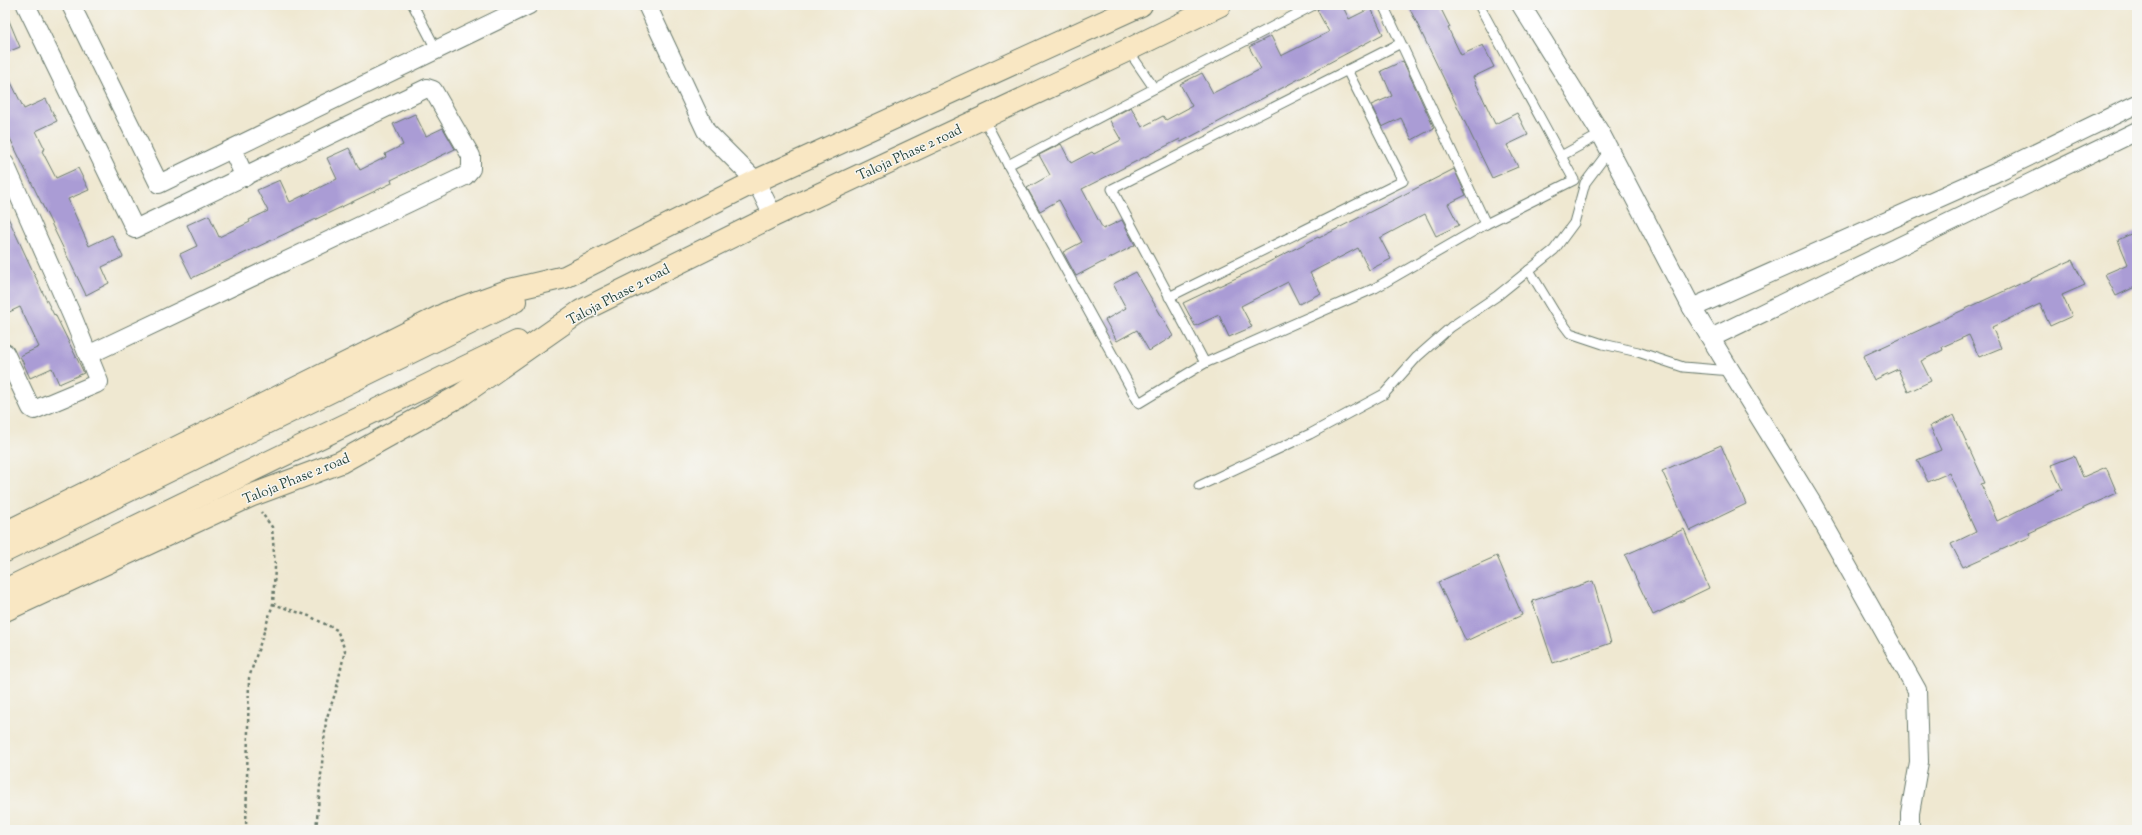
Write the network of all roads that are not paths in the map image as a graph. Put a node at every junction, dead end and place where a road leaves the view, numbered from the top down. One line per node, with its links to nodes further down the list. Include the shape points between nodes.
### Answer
1 (26, 5): 28 (street, via 134,228 138,229)
2 (71, 5): 23 (street, via 159,184)
3 (413, 5): 13 (lane)
4 (529, 5): 13 (street)
5 (647, 5): 29 (street, via 706,131)
6 (1141, 5): 29 (street)
7 (1220, 5): 14 (street, Taloja Phase 2 road)
8 (1314, 5): 17 (lane)
9 (1383, 5): 12 (lane)
10 (1479, 5): 25 (lane)
11 (1521, 5): 22 (street)
12 (1401, 43): 15 (lane); 31 (lane)
13 (436, 49): 16 (street)
14 (1128, 50): 17 (lane); 20 (street, Taloja Phase 2 road)
15 (1347, 70): 34 (lane, via 1112,190); 34 (lane, via 1403,181)
16 (361, 86): 19 (street); 23 (street)
17 (1154, 88): 26 (lane)
18 (2137, 104): 35 (street, via 1995,173)
19 (374, 113): 28 (street); 39 (street, via 426,88 431,88 471,156 471,170 465,176)
20 (983, 117): 26 (lane); 30 (street, Taloja Phase 2 road)
21 (2137, 131): 37 (street)
22 (1601, 134): 24 (street); 25 (lane)
23 (232, 149): 28 (street)
24 (1609, 151): 32 (lane, via 1584,183 1574,223 1554,250); 35 (street)
25 (1561, 156): 31 (lane, via 1574,180)
26 (1008, 165): 40 (lane, via 1139,403)
27 (6, 171): 39 (street)
28 (245, 177)
29 (756, 181): 30 (street); 33 (street)
30 (773, 216): 36 (street, Taloja Phase 2 road)
31 (1486, 224): 40 (lane, via 1375,288)
32 (1529, 270): 41 (lane, via 1570,333 1683,367); 42 (lane, via 1497,296 1451,327 1417,357 1384,394 1310,434)
33 (565, 277): 43 (street, via 510,290 447,313); 44 (street)
34 (1169, 297): 40 (lane)
35 (1692, 308): 37 (street)
36 (581, 311): 45 (street); 46 (street, Taloja Phase 2 road, via 461,395 341,462 250,496)
37 (1711, 338): 41 (street)
38 (5, 353): 39 (street, via 34,410 98,383)
39 (88, 354)
40 (1205, 363)
41 (1731, 371): 47 (street, via 1812,503 1918,690 1919,762 1910,813)
42 (1199, 486)
43 (5, 533)
44 (5, 551)
45 (5, 590)
46 (5, 610)
47 (1910, 830)

